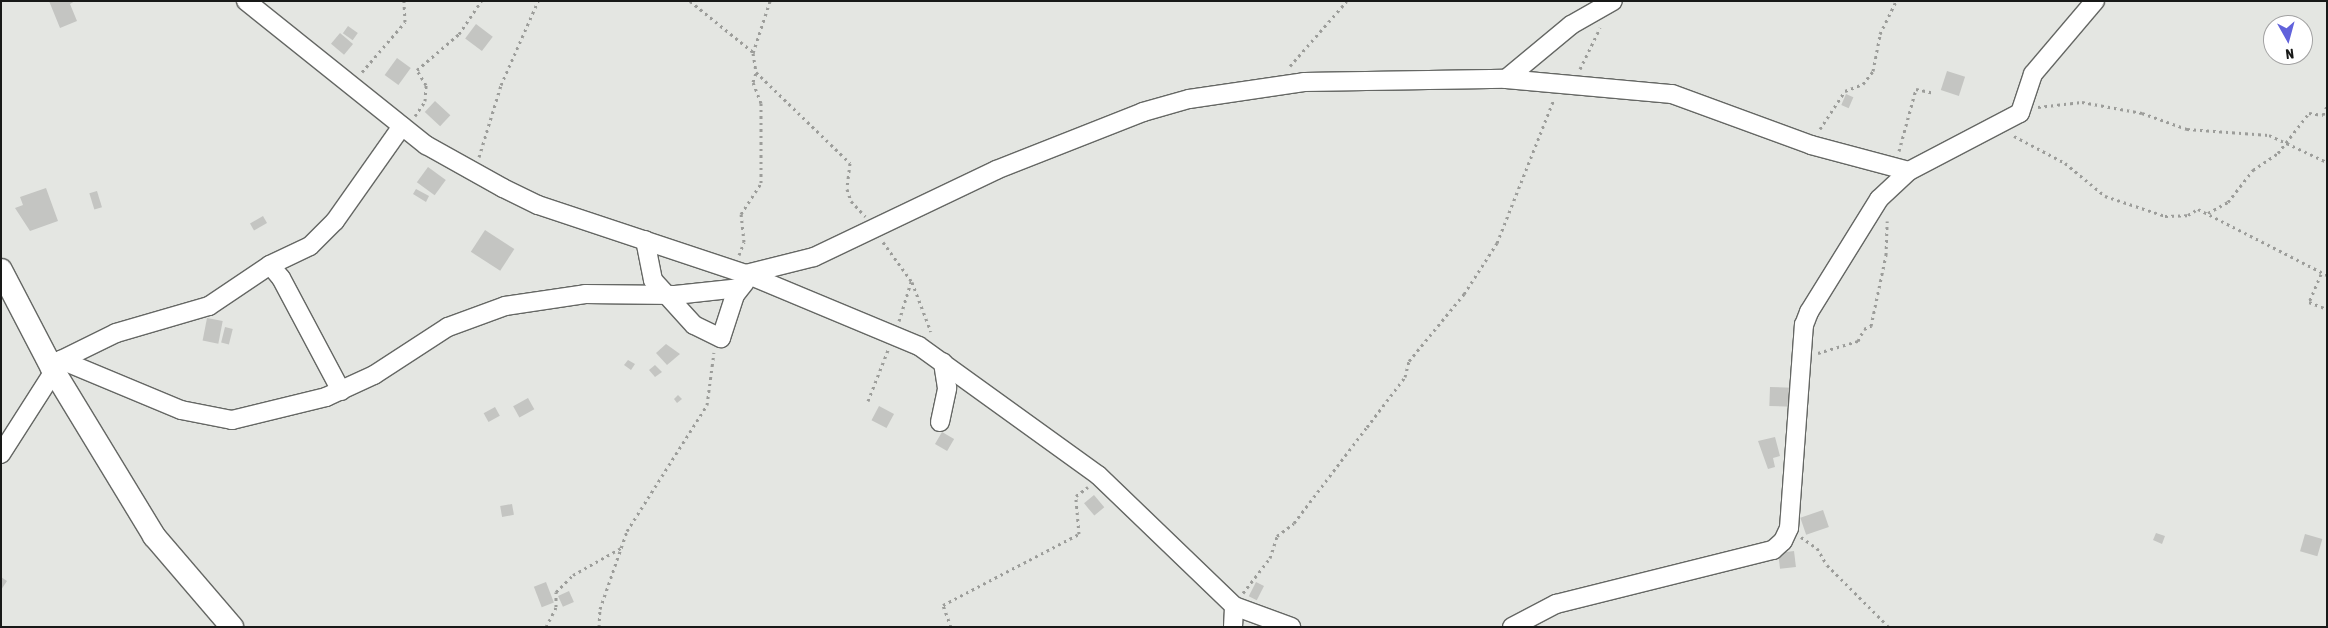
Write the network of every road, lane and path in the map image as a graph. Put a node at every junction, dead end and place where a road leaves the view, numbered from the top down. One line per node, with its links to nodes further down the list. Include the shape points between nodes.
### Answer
1 (246, 1): 18 (street)
2 (404, 1): 18 (path, via 405,22)
3 (474, 1): 12 (path)
4 (481, 1): 12 (path)
5 (538, 1): 28 (path, via 501,84)
6 (690, 1): 13 (path)
7 (770, 1): 13 (path)
8 (1347, 1): 16 (path)
9 (1896, 1): 25 (path, via 1880,34 1873,71 1863,84 1845,91)
10 (2095, 1): 21 (street, via 2033,74)
11 (1612, 2): 15 (street, via 1572,25); 17 (path)
12 (477, 8): 23 (path, via 459,34 417,70 426,85 425,101)
13 (753, 53): 14 (path)
14 (756, 72): 31 (path, via 850,163 847,189 851,201); 37 (path, via 753,82 761,102 760,183 741,214)
15 (1506, 80): 16 (street); 17 (street)
16 (1277, 85): 31 (street, via 1190,99 1143,112 996,170)
17 (1564, 85): 25 (street, via 1672,94); 53 (path, via 1497,243 1325,483 1294,523 1277,536 1270,558)
18 (352, 87): 23 (street)
19 (1935, 93): 27 (path, via 1916,89)
20 (2327, 106): 24 (path, via 2323,115 2309,113)
21 (2020, 112): 22 (street); 24 (path, via 2055,102 2082,102 2142,113 2187,129 2264,134)
22 (1999, 127): 27 (street); 30 (path, via 2065,163 2105,196 2165,216 2188,216 2198,209)
23 (405, 128): 28 (street); 33 (street, via 324,235)
24 (2284, 142): 26 (path); 30 (path, via 2273,158 2252,170 2228,202)
25 (1811, 144): 27 (street)
26 (2327, 162)
27 (1901, 170): 29 (street)
28 (473, 171): 32 (street, via 538,205)
29 (1889, 188): 41 (street, via 1865,218); 41 (path, via 1886,255 1871,326 1864,329 1858,341 1818,354)
30 (2208, 213): 35 (path)
31 (875, 232): 37 (street, via 805,260); 38 (path)
32 (645, 240): 37 (street); 39 (street, via 650,274)
33 (270, 266): 45 (street, via 209,306 116,333); 46 (street, via 281,278)
34 (1, 270): 45 (street)
35 (2321, 274): 36 (path); 40 (path, via 2309,302)
36 (2327, 275)
37 (743, 277): 39 (street); 42 (street); 43 (street)
38 (912, 282): 42 (path); 44 (path)
39 (666, 295): 43 (street, via 694,325); 46 (street, via 584,294 490,310 448,326 396,362)
40 (2327, 309)
41 (1804, 325): 51 (street)
42 (894, 334): 44 (street); 47 (path)
43 (720, 338): 52 (path, via 711,358 706,405 642,503)
44 (943, 362): 48 (street, via 947,388); 50 (street)
45 (56, 364): 46 (street, via 206,418 232,420 272,412); 49 (street); 54 (street, via 154,536)
46 (341, 391)
47 (868, 401)
48 (940, 422)
49 (1, 454)
50 (1098, 475): 53 (street); 57 (path, via 1076,496 1079,534 943,605)
51 (1789, 528): 60 (street, via 1772,550 1556,604); 61 (path, via 1817,548 1827,565)
52 (621, 548): 55 (path, via 573,575 556,592 556,607); 56 (path, via 600,609)
53 (1234, 606): 58 (street); 59 (street)
54 (232, 627)
55 (546, 627)
56 (599, 627)
57 (951, 627)
58 (1233, 627)
59 (1291, 627)
60 (1512, 627)
61 (1889, 627)

